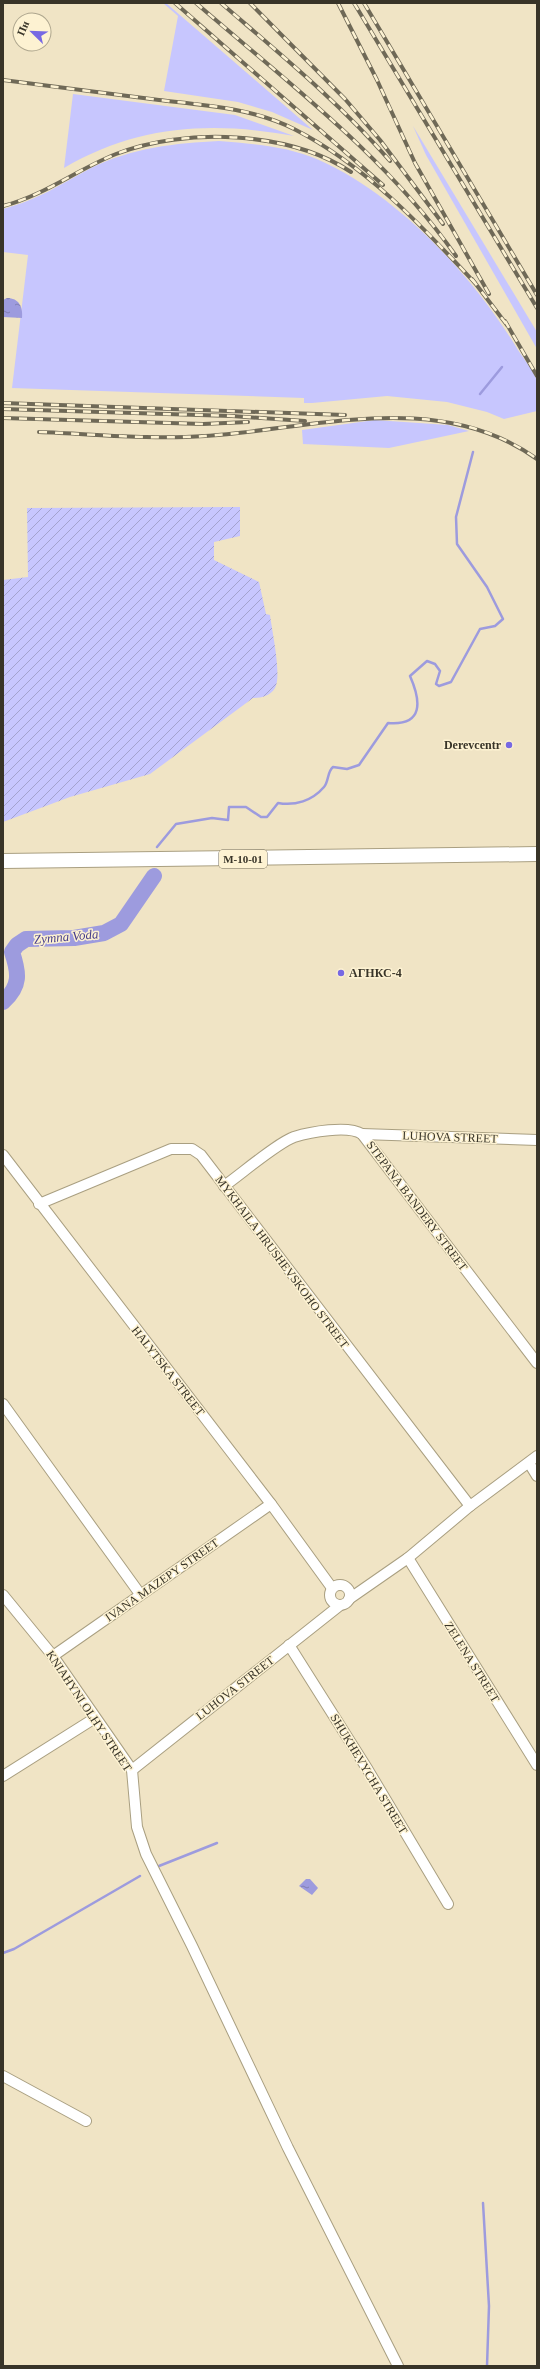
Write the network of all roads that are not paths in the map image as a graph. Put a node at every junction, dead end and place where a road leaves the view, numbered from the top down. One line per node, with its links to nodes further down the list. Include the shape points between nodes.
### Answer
1 (537, 854): 2 (highway, М-10-01)
2 (3, 861)
3 (362, 1134): 4 (street, LUHOVA STREET); 6 (street, STEPANA BANDERY STREET, via 354,1129 343,1129 293,1138); 8 (street, STEPANA BANDERY STREET)
4 (537, 1140)
5 (3, 1155): 7 (street, HALYTSKA STREET)
6 (224, 1186): 7 (street, MYKHAILA HRUSHEVSKOHO STREET, via 201,1155 192,1150 171,1149); 13 (street, MYKHAILA HRUSHEVSKOHO STREET)
7 (39, 1204): 12 (street, HALYTSKA STREET)
8 (537, 1364)
9 (3, 1404): 16 (street)
10 (533, 1459): 11 (street); 13 (street)
11 (537, 1476)
12 (271, 1504): 15 (street, HALYTSKA STREET); 16 (street, IVANA MAZEPY STREET)
13 (470, 1506): 14 (street)
14 (408, 1558): 17 (street); 23 (street, ZELENA STREET)
15 (332, 1588): 17 (street, via 339,1585 347,1588); 19 (street, via 330,1599)
16 (140, 1594): 21 (street, IVANA MAZEPY STREET)
17 (349, 1599): 19 (street)
18 (5, 1600): 21 (street, KNIAHYNI OLHY STREET)
19 (339, 1606): 20 (street, LUHOVA STREET)
20 (289, 1645): 24 (street, LUHOVA STREET); 26 (street, SHUKHEVYCHA STREET)
21 (53, 1656): 22 (street, KNIAHYNI OLHY STREET)
22 (95, 1718): 24 (street, KNIAHYNI OLHY STREET); 25 (street)
23 (537, 1765)
24 (132, 1770): 29 (street, KNIAHYNI OLHY STREET, via 139,1838 288,2148)
25 (3, 1776)
26 (448, 1904)
27 (3, 2076): 28 (street)
28 (86, 2122)
29 (398, 2366)

